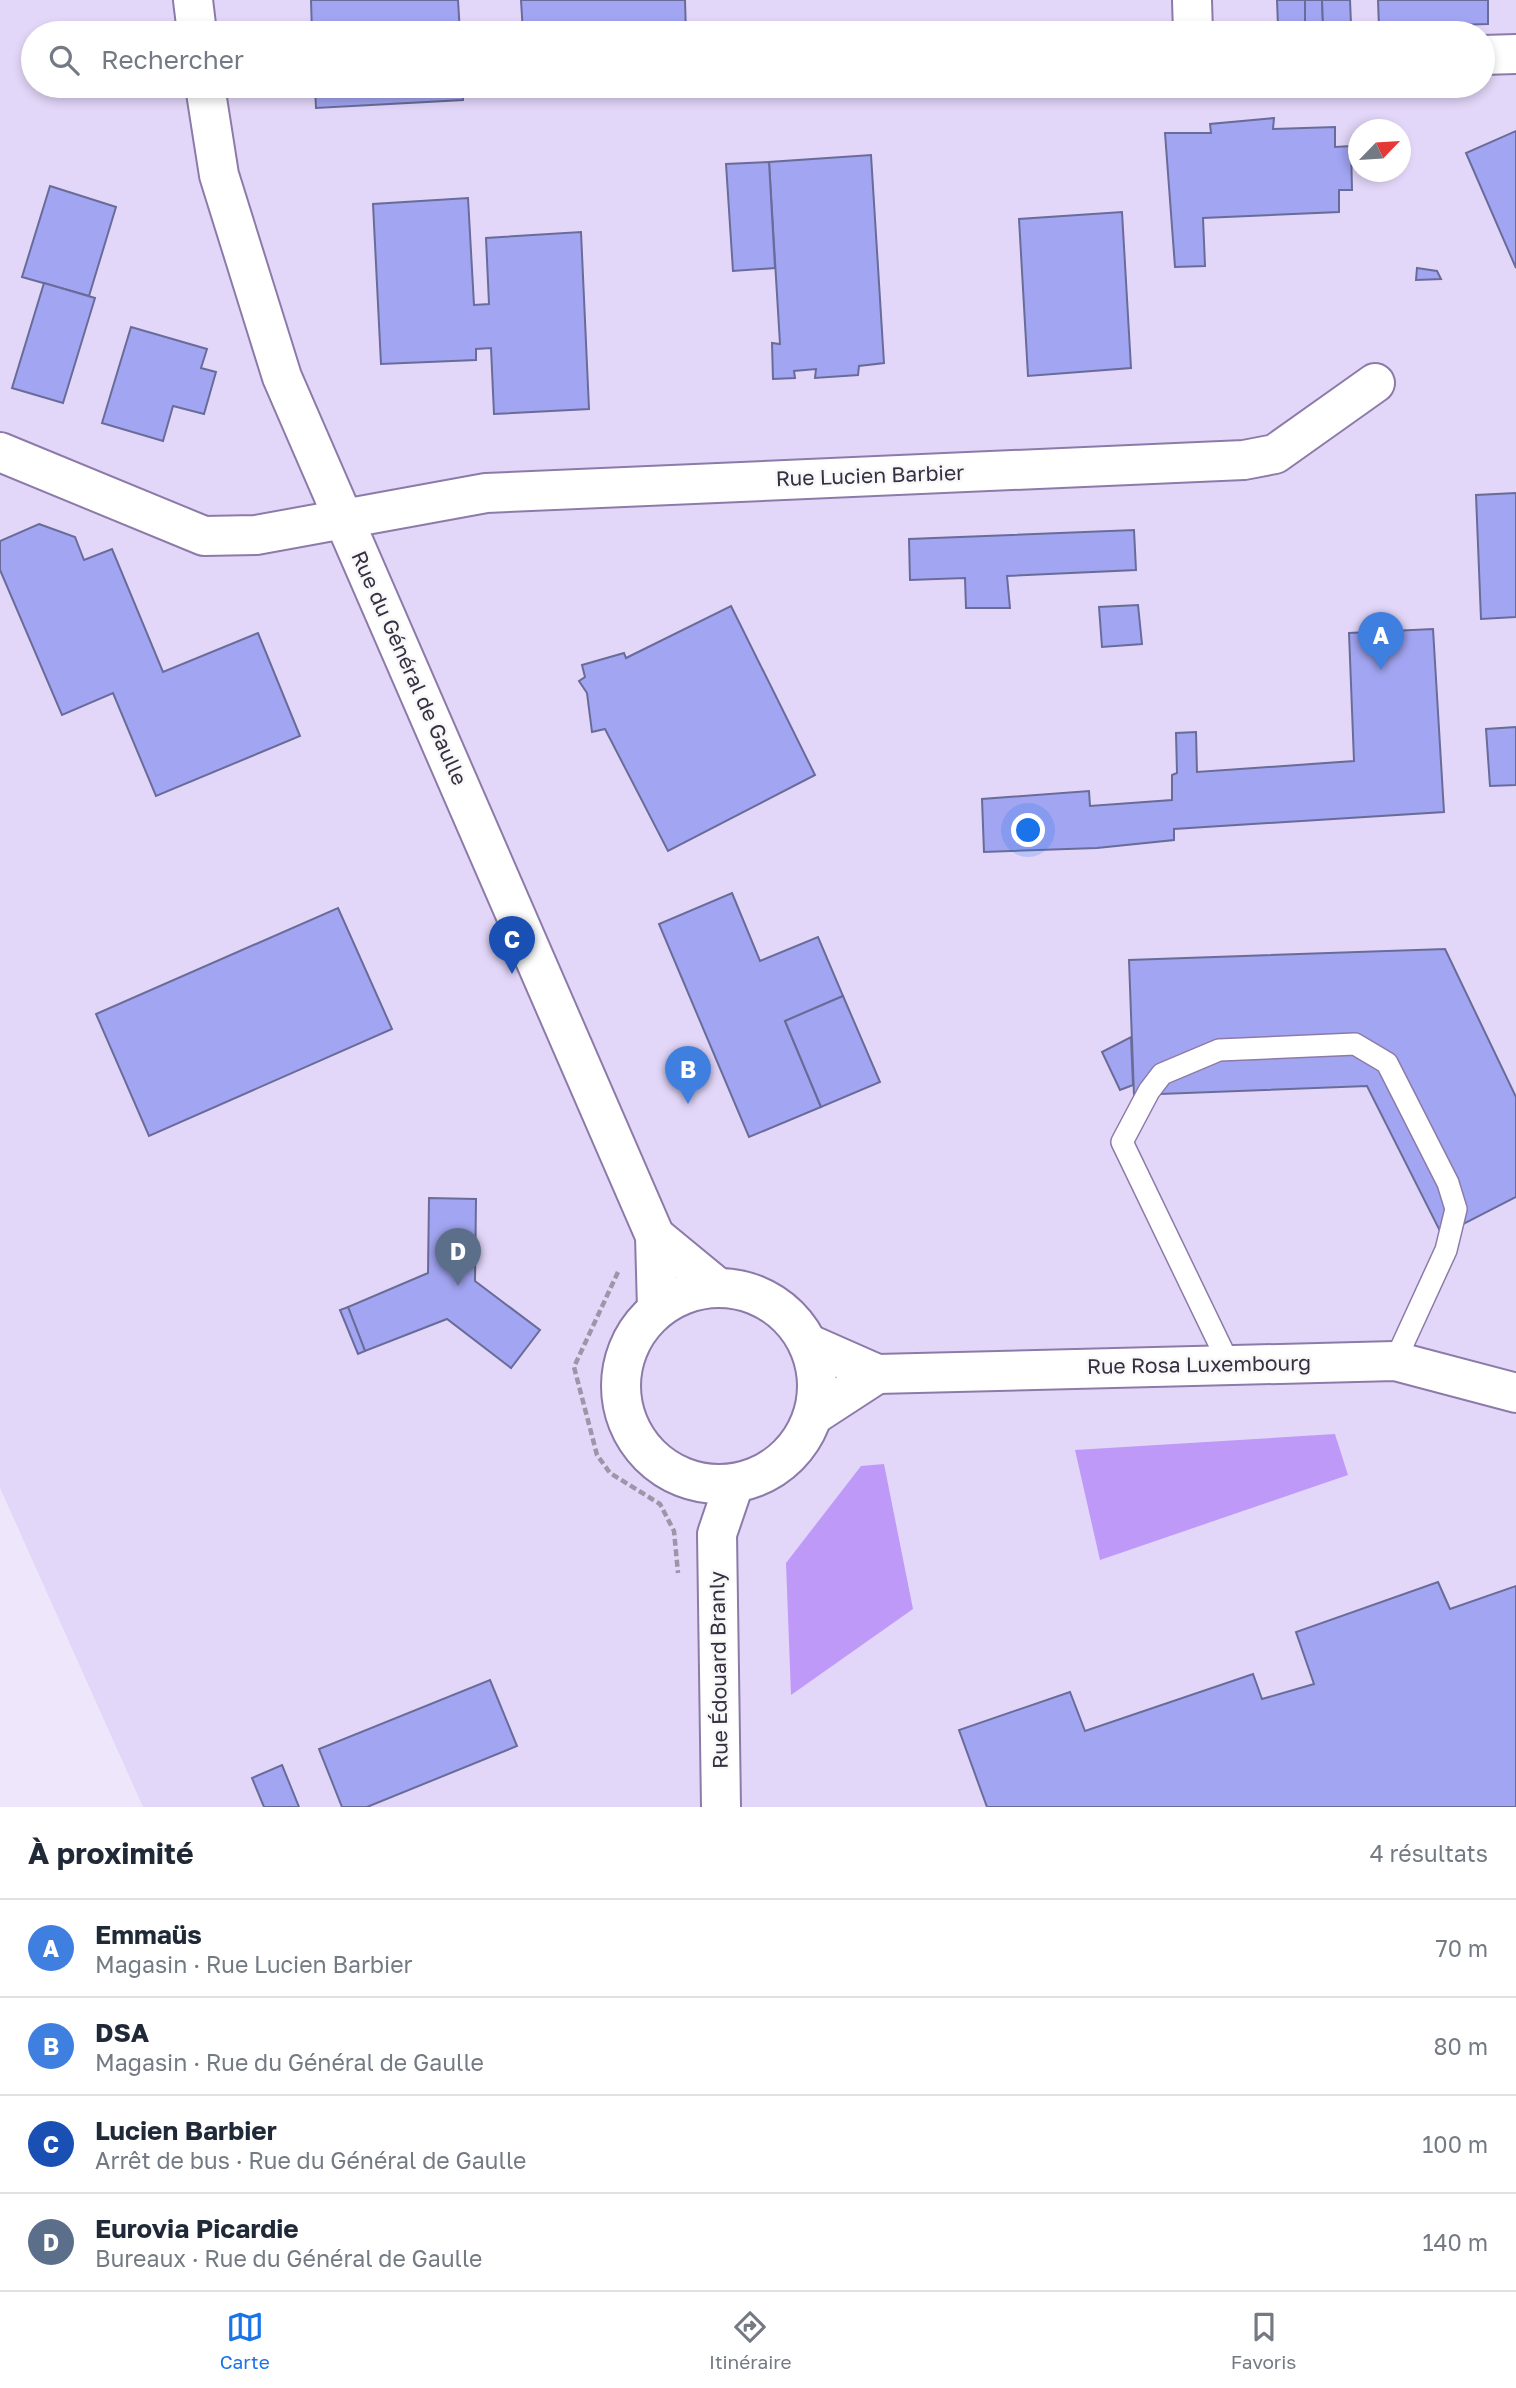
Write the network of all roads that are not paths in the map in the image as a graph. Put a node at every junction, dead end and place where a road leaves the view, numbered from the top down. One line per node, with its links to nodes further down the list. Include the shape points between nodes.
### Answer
1 (192, 0): 3 (street)
2 (1192, 0): 4 (street)
3 (195, 21)
4 (1193, 21)
5 (207, 98): 8 (street, Rue du Général de Gaulle, via 219,175 282,377)
6 (1375, 383): 8 (street, Rue Lucien Barbier, via 1275,454 1244,460 486,493)
7 (0, 452): 8 (street, Rue Lucien Barbier, via 204,536 256,535)
8 (344, 518): 9 (street, Rue du Général de Gaulle)
9 (655, 1236): 10 (street, Rue du Général de Gaulle); 11 (street, Rue du Général de Gaulle)
10 (717, 1287): 11 (street, via 683,1294); 12 (street, via 760,1296 789,1315)
11 (657, 1309): 18 (street, via 634,1335 621,1373 622,1408 639,1444 664,1468)
12 (809, 1343): 15 (street, Rue Rosa Luxembourg); 17 (street, via 818,1380)
13 (1395, 1360): 14 (street, Rue Rosa Luxembourg); 14 (lane, via 1446,1250 1456,1209 1387,1063 1356,1044 1219,1050 1162,1074 1122,1142); 16 (street, Rue Rosa Luxembourg)
14 (1229, 1363): 15 (street, Rue Rosa Luxembourg)
15 (877, 1374): 17 (street)
16 (1516, 1393)
17 (814, 1415): 18 (street, via 792,1454 764,1475)
18 (716, 1484): 19 (street, Rue Édouard Branly)
19 (721, 1807)

